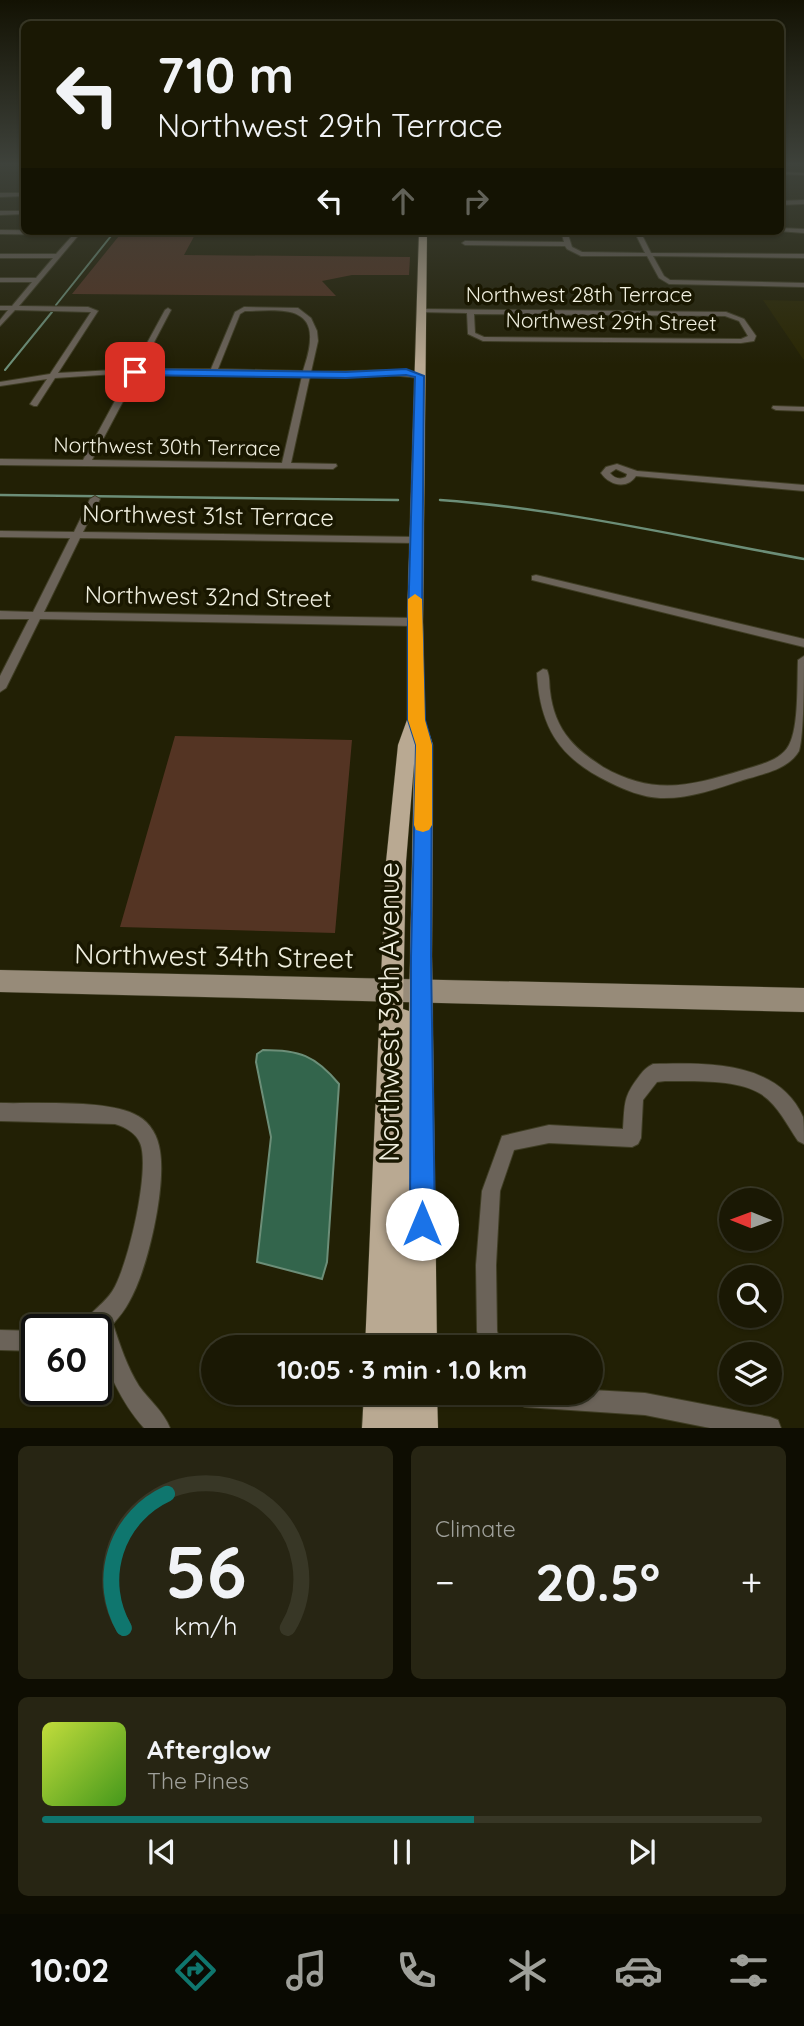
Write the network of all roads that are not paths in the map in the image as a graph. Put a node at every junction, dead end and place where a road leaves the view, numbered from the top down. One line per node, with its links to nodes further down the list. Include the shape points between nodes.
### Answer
1 (76, 235): 10 (street)
2 (423, 235): 19 (main road, Northwest 39th Avenue)
3 (565, 235): 6 (street)
4 (639, 235): 8 (street)
5 (465, 243): 6 (street)
6 (568, 244): 7 (street)
7 (576, 253): 8 (street)
8 (649, 255): 11 (street); 14 (street)
9 (0, 256): 10 (street)
10 (58, 256): 13 (street)
11 (804, 256)
12 (0, 280): 13 (street)
13 (37, 280): 17 (street)
14 (669, 282): 15 (street)
15 (804, 285)
16 (0, 308): 17 (street)
17 (14, 308): 21 (street); 27 (street, via 95,311)
18 (168, 310): 24 (street)
19 (421, 311): 20 (street, Northwest 28th Terrace); 28 (main road, Northwest 39th Avenue)
20 (470, 311): 22 (street); 23 (street, Northwest 28th Terrace, via 736,316 743,320)
21 (0, 324)
22 (472, 334): 23 (street, Northwest 29th Street, via 483,339)
23 (751, 340)
24 (135, 372): 25 (street); 27 (street); 34 (street)
25 (213, 373): 26 (street); 26 (street, via 237,313 298,310 314,329)
26 (307, 374): 28 (street); 35 (street)
27 (54, 375): 29 (street); 30 (street)
28 (419, 376): 42 (main road, Northwest 39th Avenue)
29 (0, 384)
30 (34, 404)
31 (776, 408): 32 (street)
32 (804, 409)
33 (0, 462): 34 (street, Northwest 30th Terrace)
34 (86, 463): 35 (street, Northwest 30th Terrace)
35 (286, 466): 36 (street, Northwest 30th Terrace)
36 (333, 466)
37 (632, 474): 38 (street)
38 (804, 488)
39 (95, 499): 41 (street)
40 (0, 534): 41 (street, Northwest 31st Terrace)
41 (77, 535): 42 (street, Northwest 31st Terrace); 45 (street)
42 (416, 540): 46 (main road, Northwest 39th Avenue)
43 (536, 578): 47 (street)
44 (0, 615): 45 (street, Northwest 32nd Street)
45 (37, 616): 46 (street, Northwest 32nd Street); 50 (street)
46 (415, 622): 51 (main road, Northwest 39th Avenue)
47 (804, 643)
48 (804, 660): 52 (street)
49 (543, 673): 52 (street, via 546,709 558,737 578,757 631,786 660,792 698,788 755,771)
50 (0, 688)
51 (416, 720): 54 (main road, Northwest 39th Avenue, via 407,746 399,836); 55 (main road, Northwest 39th Avenue, via 424,745)
52 (800, 749)
53 (0, 981): 54 (main road, Northwest 34th Street)
54 (392, 991): 55 (main road, Northwest 34th Street); 61 (main road, Northwest 39th Avenue); 62 (main road, Northwest 39th Avenue, via 402,1016)
55 (423, 992): 56 (main road, Northwest 34th Street); 63 (main road, Northwest 39th Avenue)
56 (804, 1000)
57 (0, 1112): 58 (street, via 116,1115)
58 (142, 1129): 60 (street, via 154,1164 137,1254 125,1290)
59 (804, 1135): 64 (street, via 765,1086 687,1072 653,1073 634,1097 632,1138 549,1133 508,1142 491,1191 486,1265)
60 (104, 1314)
61 (380, 1335)
62 (402, 1335)
63 (422, 1335)
64 (488, 1335)
65 (0, 1340): 66 (street)
66 (21, 1341)
67 (112, 1360): 72 (street, via 134,1401)
68 (603, 1402): 76 (street, via 645,1404)
69 (379, 1405): 73 (main road)
70 (402, 1405): 74 (main road)
71 (422, 1405): 75 (main road)
72 (159, 1427)
73 (378, 1427)
74 (402, 1427)
75 (422, 1427)
76 (770, 1427)

